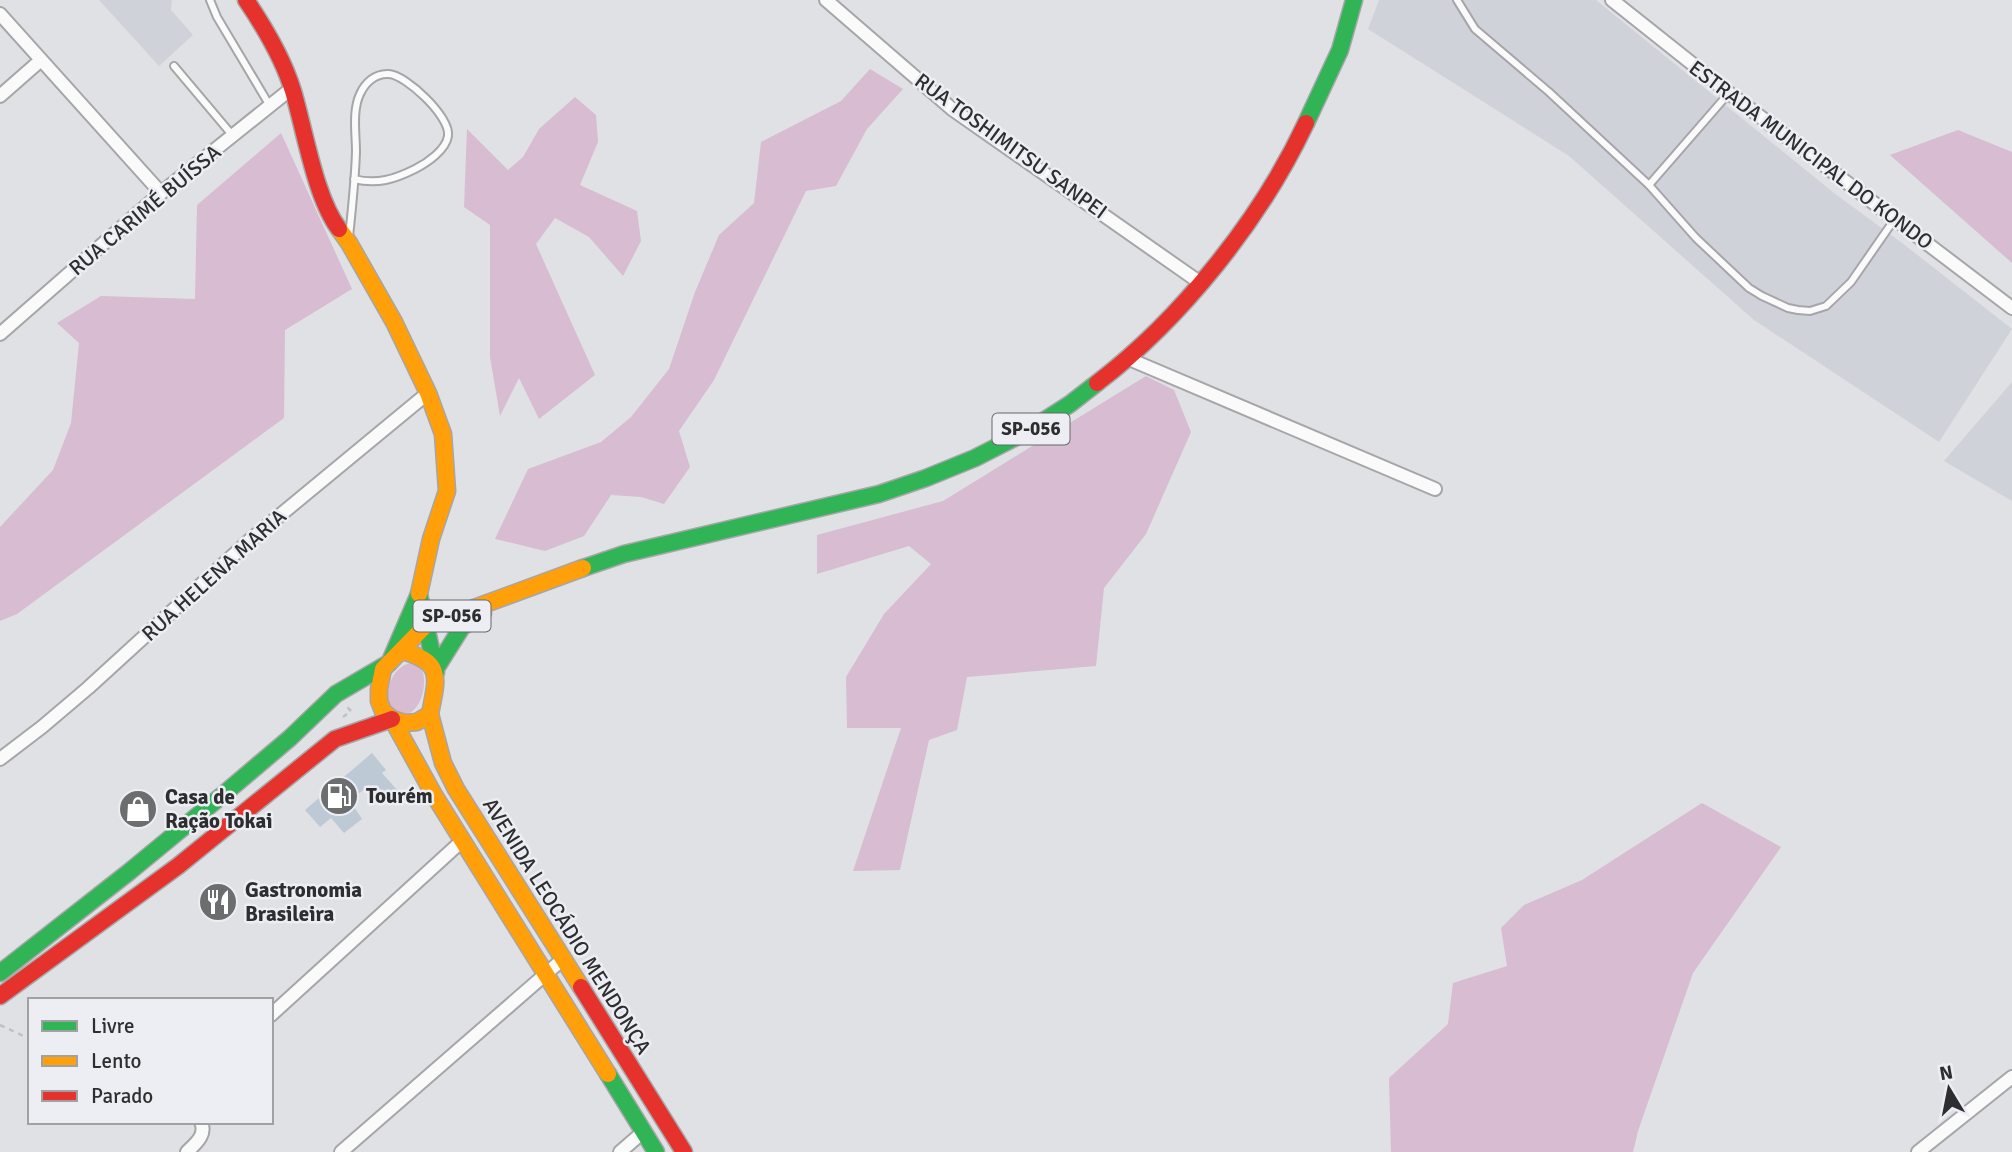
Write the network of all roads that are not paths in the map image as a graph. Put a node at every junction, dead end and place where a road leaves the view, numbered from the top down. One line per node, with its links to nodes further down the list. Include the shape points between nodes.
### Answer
1 (210, 0): 13 (lane)
2 (246, 0): 10 (main road, via 269,34)
3 (826, 0): 20 (street, RUA TOSHIMITSU SANPEI, via 952,109)
4 (1354, 0): 20 (main road, SP-056, via 1340,50 1301,134 1264,199)
5 (1457, 0): 16 (lane, via 1475,29)
6 (1612, 0): 11 (street, ESTRADA MUNICIPAL DO KONDO)
7 (0, 14): 8 (street)
8 (41, 60): 12 (street); 17 (street)
9 (174, 66): 14 (lane)
10 (292, 89): 13 (street, RUA CARIMÉ BUÍSSA); 19 (main road, via 322,196)
11 (1729, 93): 16 (lane); 18 (street, ESTRADA MUNICIPAL DO KONDO)
12 (0, 96)
13 (270, 106): 14 (street, RUA CARIMÉ BUÍSSA)
14 (233, 136): 17 (street, RUA CARIMÉ BUÍSSA)
15 (354, 179): 15 (lane, via 359,95 368,81 389,74 407,82 433,106 447,126 448,137 422,166 397,178 381,182); 19 (lane)
16 (1649, 185): 18 (lane, via 1749,288 1798,310 1826,306 1851,282)
17 (161, 193): 22 (street, RUA CARIMÉ BUÍSSA)
18 (1894, 220): 21 (street, ESTRADA MUNICIPAL DO KONDO)
19 (349, 243): 24 (main road)
20 (1202, 284): 23 (main road, SP-056)
21 (2012, 308)
22 (0, 334)
23 (1129, 359): 25 (street); 27 (main road, SP-056, via 1028,431 926,478 879,494 624,554)
24 (428, 393): 26 (main road, via 443,434 447,491); 34 (street, RUA HELENA MARIA, via 250,540 88,688)
25 (1435, 489)
26 (419, 594): 28 (main road); 30 (main road)
27 (510, 594): 28 (main road, SP-056); 31 (main road, via 462,627)
28 (425, 626): 29 (main road, SP-056); 31 (main road)
29 (402, 651): 30 (main road); 31 (main road, via 424,658)
30 (390, 662): 33 (main road, via 383,669 379,701); 38 (main road, via 336,694 225,793)
31 (435, 671): 32 (main road)
32 (430, 715): 33 (main road, via 417,722); 36 (main road, AVENIDA LEOCÁDIO MENDONÇA, via 443,763 456,789)
33 (392, 719): 35 (main road, AVENIDA LEOCÁDIO MENDONÇA); 39 (main road, via 335,739 178,866)
34 (0, 759)
35 (463, 840): 37 (main road, AVENIDA LEOCÁDIO MENDONÇA); 40 (street)
36 (563, 958): 37 (street); 48 (main road, AVENIDA LEOCÁDIO MENDONÇA)
37 (546, 972): 43 (main road, AVENIDA LEOCÁDIO MENDONÇA); 45 (street)
38 (0, 973)
39 (0, 996)
40 (273, 1013)
41 (2012, 1077): 49 (street)
42 (202, 1124): 44 (street, via 202,1135)
43 (643, 1132): 46 (street); 47 (main road, AVENIDA LEOCÁDIO MENDONÇA)
44 (187, 1152)
45 (341, 1152)
46 (620, 1152)
47 (656, 1152)
48 (684, 1152)
49 (1917, 1152)

